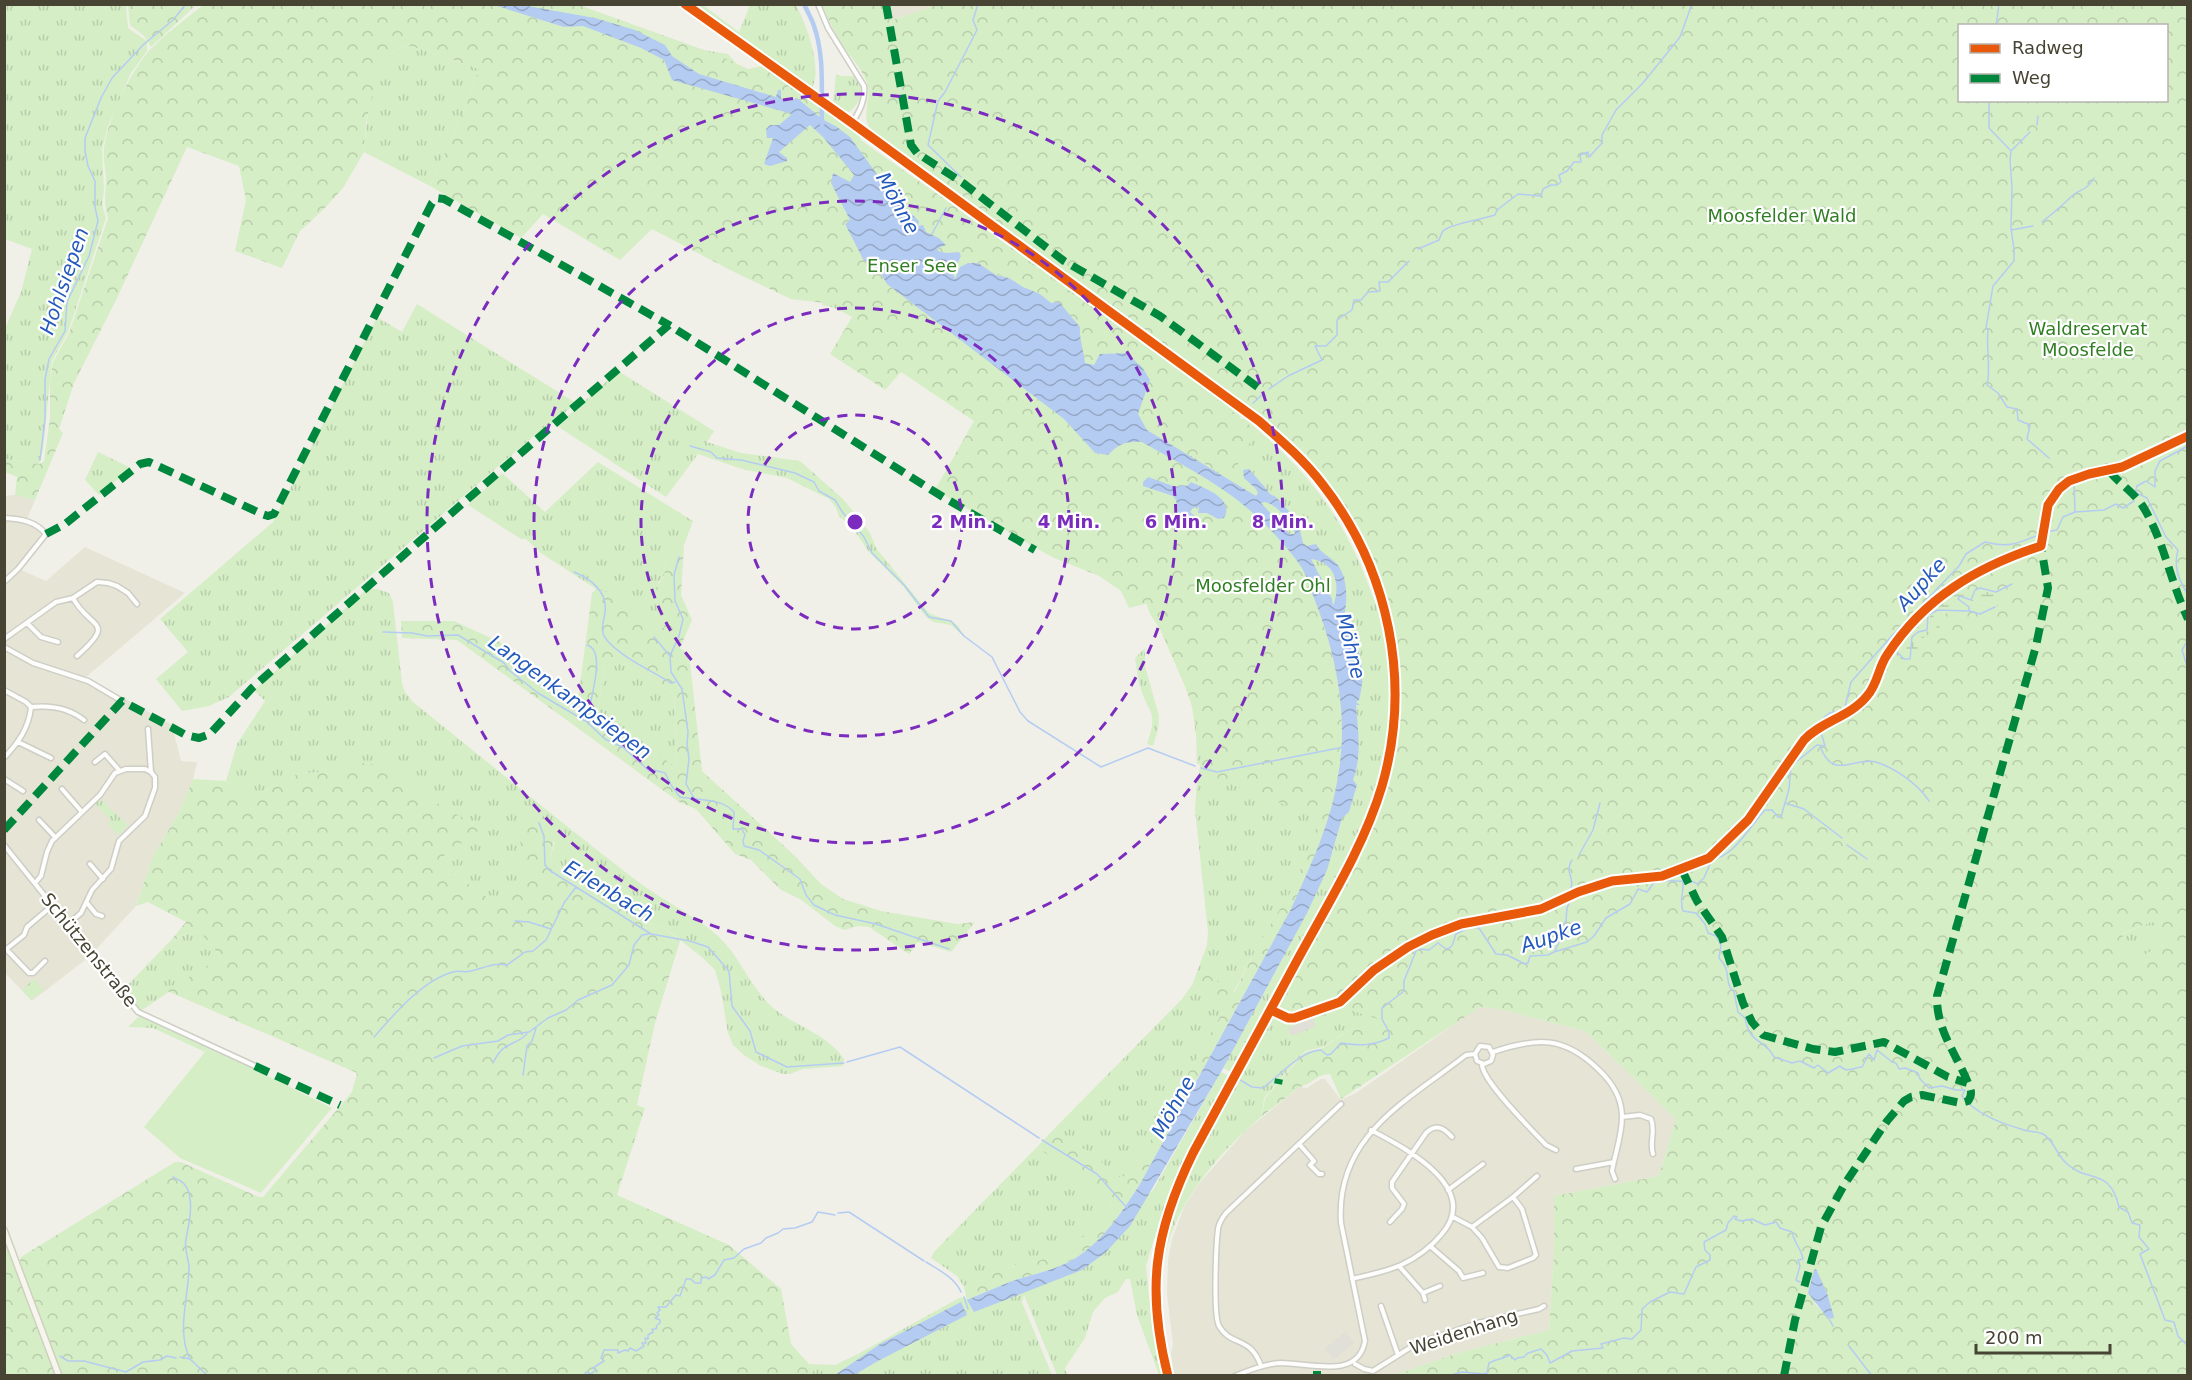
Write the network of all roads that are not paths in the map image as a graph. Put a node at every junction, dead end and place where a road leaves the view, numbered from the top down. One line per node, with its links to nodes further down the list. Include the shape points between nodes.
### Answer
1 (686, 4): 3 (main road)
2 (818, 4): 3 (street, via 828,28 864,86 862,105)
3 (852, 123): 80 (main road, via 1279,438 1336,502 1363,549 1383,602 1395,698 1382,785 1355,853 1193,1153 1172,1200 1160,1242 1155,1283 1157,1321)
4 (4, 518): 5 (street, via 23,519 46,534)
5 (4, 582)
6 (73, 598): 7 (street, via 104,582 123,589); 8 (street, via 56,602); 12 (street, via 98,630 95,640)
7 (137, 604)
8 (27, 623): 9 (street); 10 (street, via 40,637)
9 (4, 639)
10 (58, 642)
11 (4, 647): 14 (street, via 33,663 93,683)
12 (77, 656)
13 (4, 690): 15 (street)
14 (122, 701)
15 (31, 707): 16 (street, via 66,710); 18 (street)
16 (84, 720)
17 (148, 729): 23 (street)
18 (18, 742): 19 (street); 20 (street)
19 (4, 758)
20 (51, 758)
21 (95, 762): 22 (street, via 105,753)
22 (119, 770): 23 (street); 27 (street)
23 (151, 772): 32 (street, via 155,788 149,809 141,822 119,841 112,866)
24 (4, 779): 26 (street)
25 (62, 789): 27 (street)
26 (23, 791)
27 (82, 812): 29 (street)
28 (39, 820): 29 (street)
29 (55, 838): 33 (street)
30 (4, 845): 33 (street, Schützenstraße)
31 (90, 864): 32 (street)
32 (103, 879): 34 (street)
33 (35, 883): 35 (street, Schützenstraße)
34 (87, 903): 36 (street); 37 (street)
35 (53, 905): 37 (street, Schützenstraße); 38 (street)
36 (102, 916)
37 (68, 924): 43 (street, Schützenstraße, via 138,1012)
38 (6, 950): 39 (street, via 29,973)
39 (45, 961)
40 (1493, 1052): 41 (street, via 1482,1046); 42 (street, via 1491,1061); 45 (street, via 1539,1042 1574,1049 1614,1087)
41 (1475, 1054): 42 (street); 46 (street, via 1466,1055)
42 (1482, 1064): 49 (street, via 1492,1085 1546,1145)
43 (255, 1066)
44 (1341, 1104): 48 (street)
45 (1622, 1117): 51 (street, via 1643,1115 1651,1119); 52 (street)
46 (1371, 1130): 50 (street); 67 (street, via 1352,1162 1340,1205)
47 (1452, 1137): 50 (street, via 1443,1128 1433,1127)
48 (1299, 1144): 55 (street, via 1314,1161 1310,1165); 75 (street, via 1226,1213 1218,1228 1217,1322 1225,1334 1254,1350)
49 (1556, 1150)
50 (1412, 1154): 58 (street, via 1439,1176); 61 (street, via 1392,1182 1404,1204)
51 (1653, 1154)
52 (1614, 1162): 54 (street); 57 (street)
53 (1483, 1164): 58 (street)
54 (1576, 1169)
55 (1322, 1174)
56 (1537, 1176): 59 (street)
57 (1615, 1179)
58 (1448, 1190): 60 (street)
59 (1513, 1197): 62 (street); 62 (street, via 1522,1209 1536,1255 1533,1258 1508,1268 1499,1267)
60 (1453, 1217): 62 (street); 64 (street)
61 (1390, 1222)
62 (1472, 1227)
63 (4, 1230): 79 (main road)
64 (1430, 1246): 65 (street); 66 (street, via 1463,1278)
65 (1399, 1266): 67 (street); 69 (street)
66 (1483, 1273)
67 (1352, 1279): 74 (street, via 1365,1341)
68 (1440, 1286): 69 (street)
69 (1423, 1293): 70 (street)
70 (1425, 1300)
71 (1381, 1306): 73 (street)
72 (1544, 1306): 73 (street, Weidenhang, via 1478,1323 1416,1344)
73 (1398, 1355): 74 (street, Weidenhang, via 1373,1371)
74 (1355, 1364): 77 (street)
75 (1261, 1366): 78 (street, via 1288,1364); 81 (street)
76 (1324, 1372): 78 (street)
77 (1341, 1372)
78 (1317, 1373)
79 (59, 1376)
80 (1168, 1376)
81 (1235, 1376)

